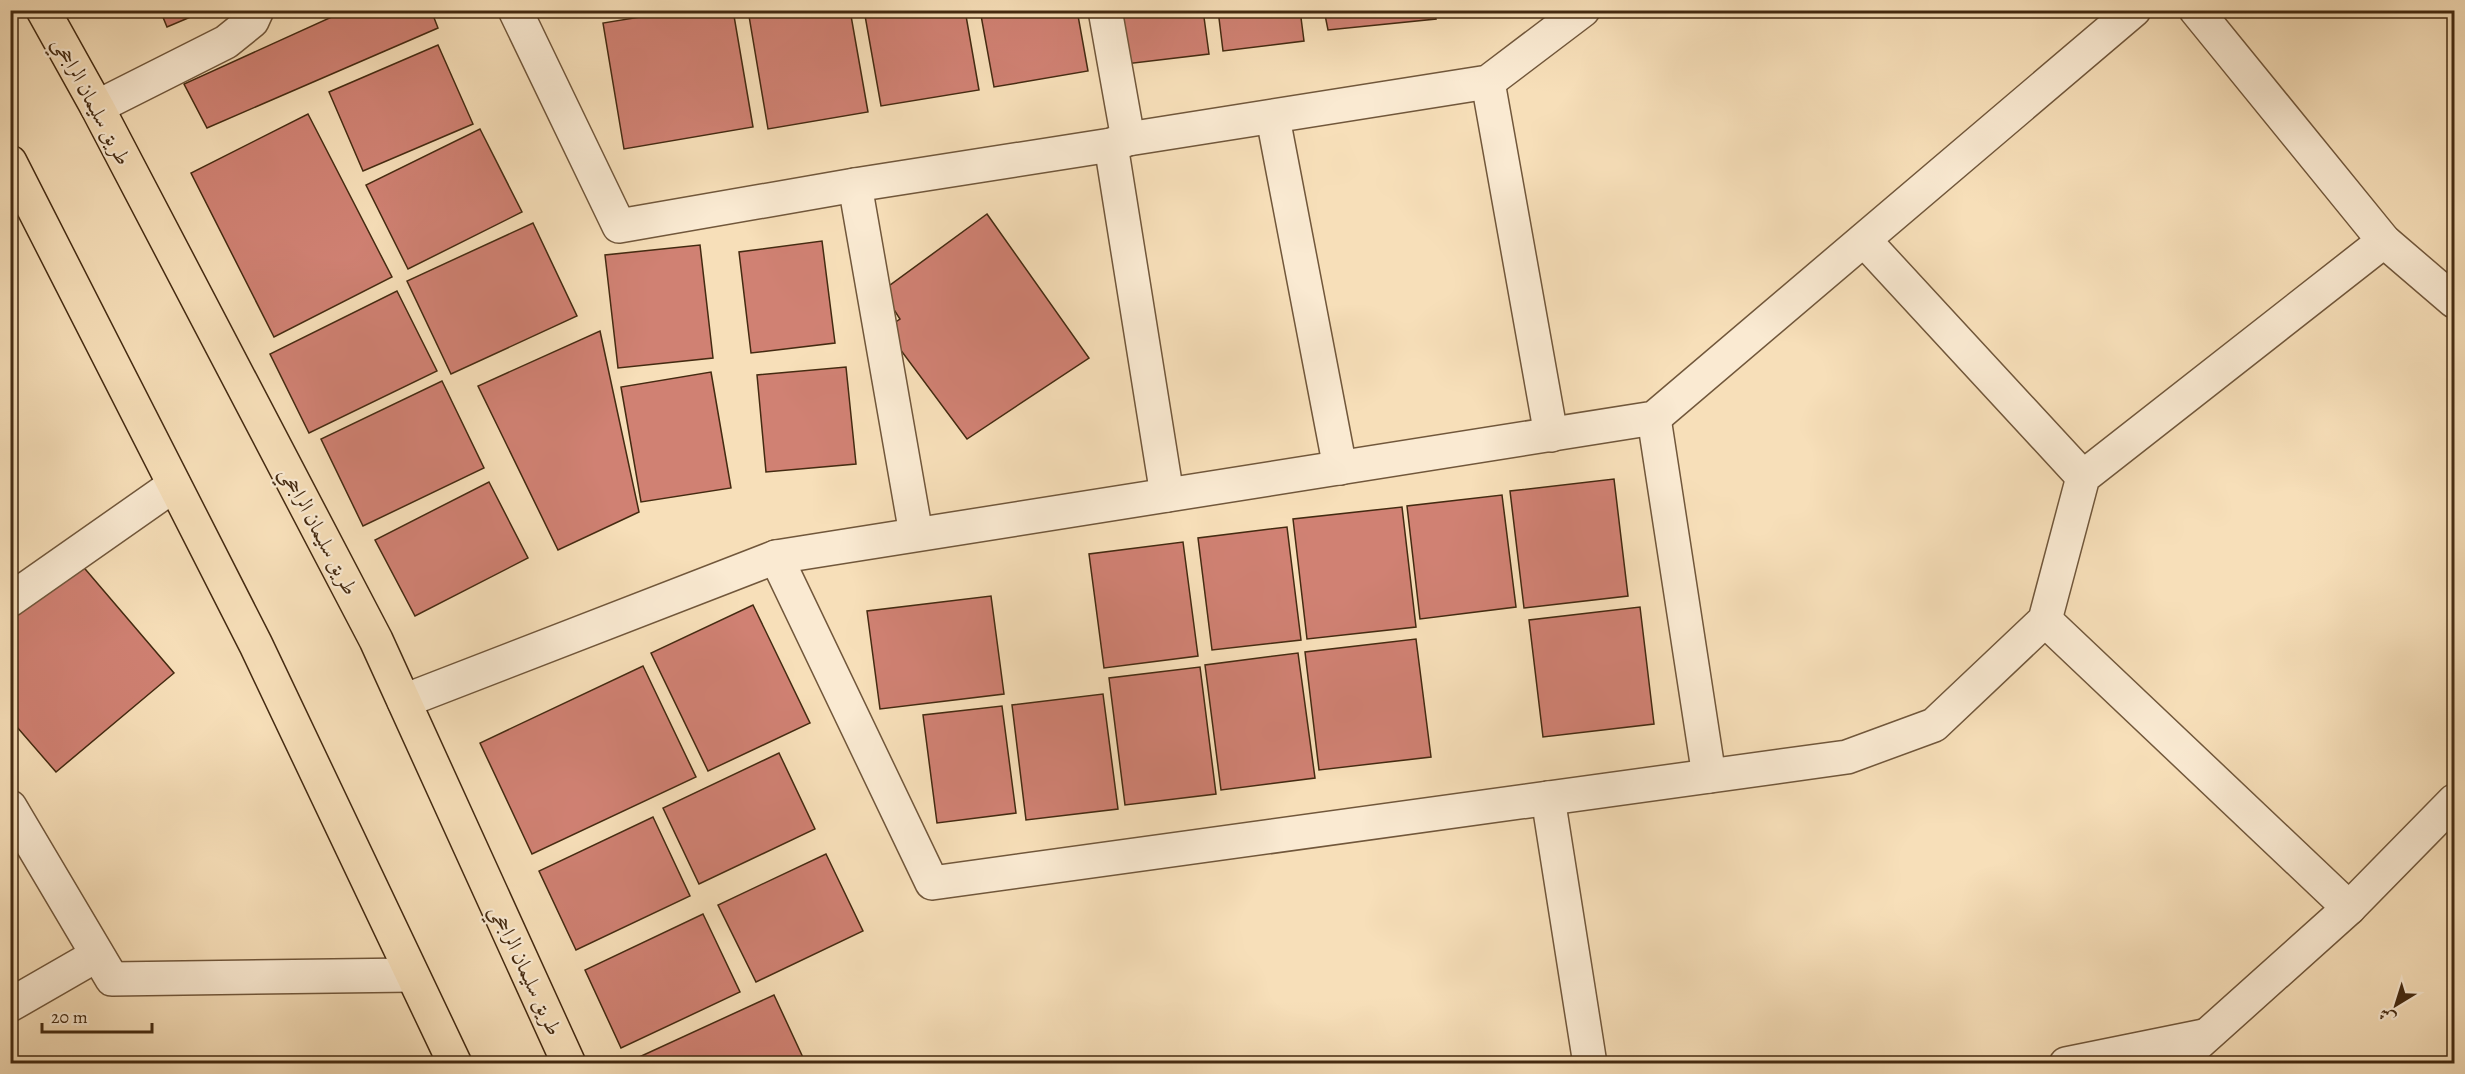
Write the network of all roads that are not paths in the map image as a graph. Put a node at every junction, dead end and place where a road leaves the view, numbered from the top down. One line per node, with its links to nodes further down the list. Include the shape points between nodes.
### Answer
1 (43, 10): 9 (main road, طريق سليمان الراجحي)
2 (257, 10): 9 (street, via 252,21 226,42)
3 (515, 10): 13 (street, via 619,226)
4 (1105, 10): 11 (street)
5 (1582, 10): 8 (street)
6 (2134, 10): 14 (street)
7 (2196, 10): 15 (street)
8 (1488, 82): 10 (street); 18 (street)
9 (97, 106): 27 (main road, طريق سليمان الراجحي, via 376,640)
10 (1273, 118): 11 (street); 19 (street)
11 (1119, 142): 13 (street); 22 (street)
12 (11, 162): 21 (main road)
13 (855, 184): 23 (street)
14 (1864, 240): 17 (street); 20 (street)
15 (2384, 241): 16 (street); 20 (street)
16 (2454, 301)
17 (1654, 418): 18 (street); 28 (street)
18 (1551, 435): 19 (street)
19 (1340, 468): 22 (street)
20 (2083, 477): 26 (street)
21 (174, 485): 25 (street); 34 (main road)
22 (1167, 495): 23 (street)
23 (916, 534): 24 (street)
24 (776, 557): 27 (street); 29 (street, via 932,883)
25 (10, 600)
26 (2045, 620): 28 (street, via 1934,725 1847,757); 32 (street)
27 (404, 701): 38 (main road, طريق سليمان الراجحي)
28 (1709, 776): 29 (street)
29 (1548, 798): 39 (street)
30 (2454, 801): 32 (street)
31 (10, 807): 33 (street)
32 (2349, 908): 36 (street)
33 (97, 955): 34 (street, via 112,980); 35 (street)
34 (412, 975): 37 (main road)
35 (10, 1005)
36 (2206, 1036): 40 (street); 41 (street)
37 (455, 1064)
38 (569, 1064)
39 (1590, 1064)
40 (2066, 1064)
41 (2175, 1064)

